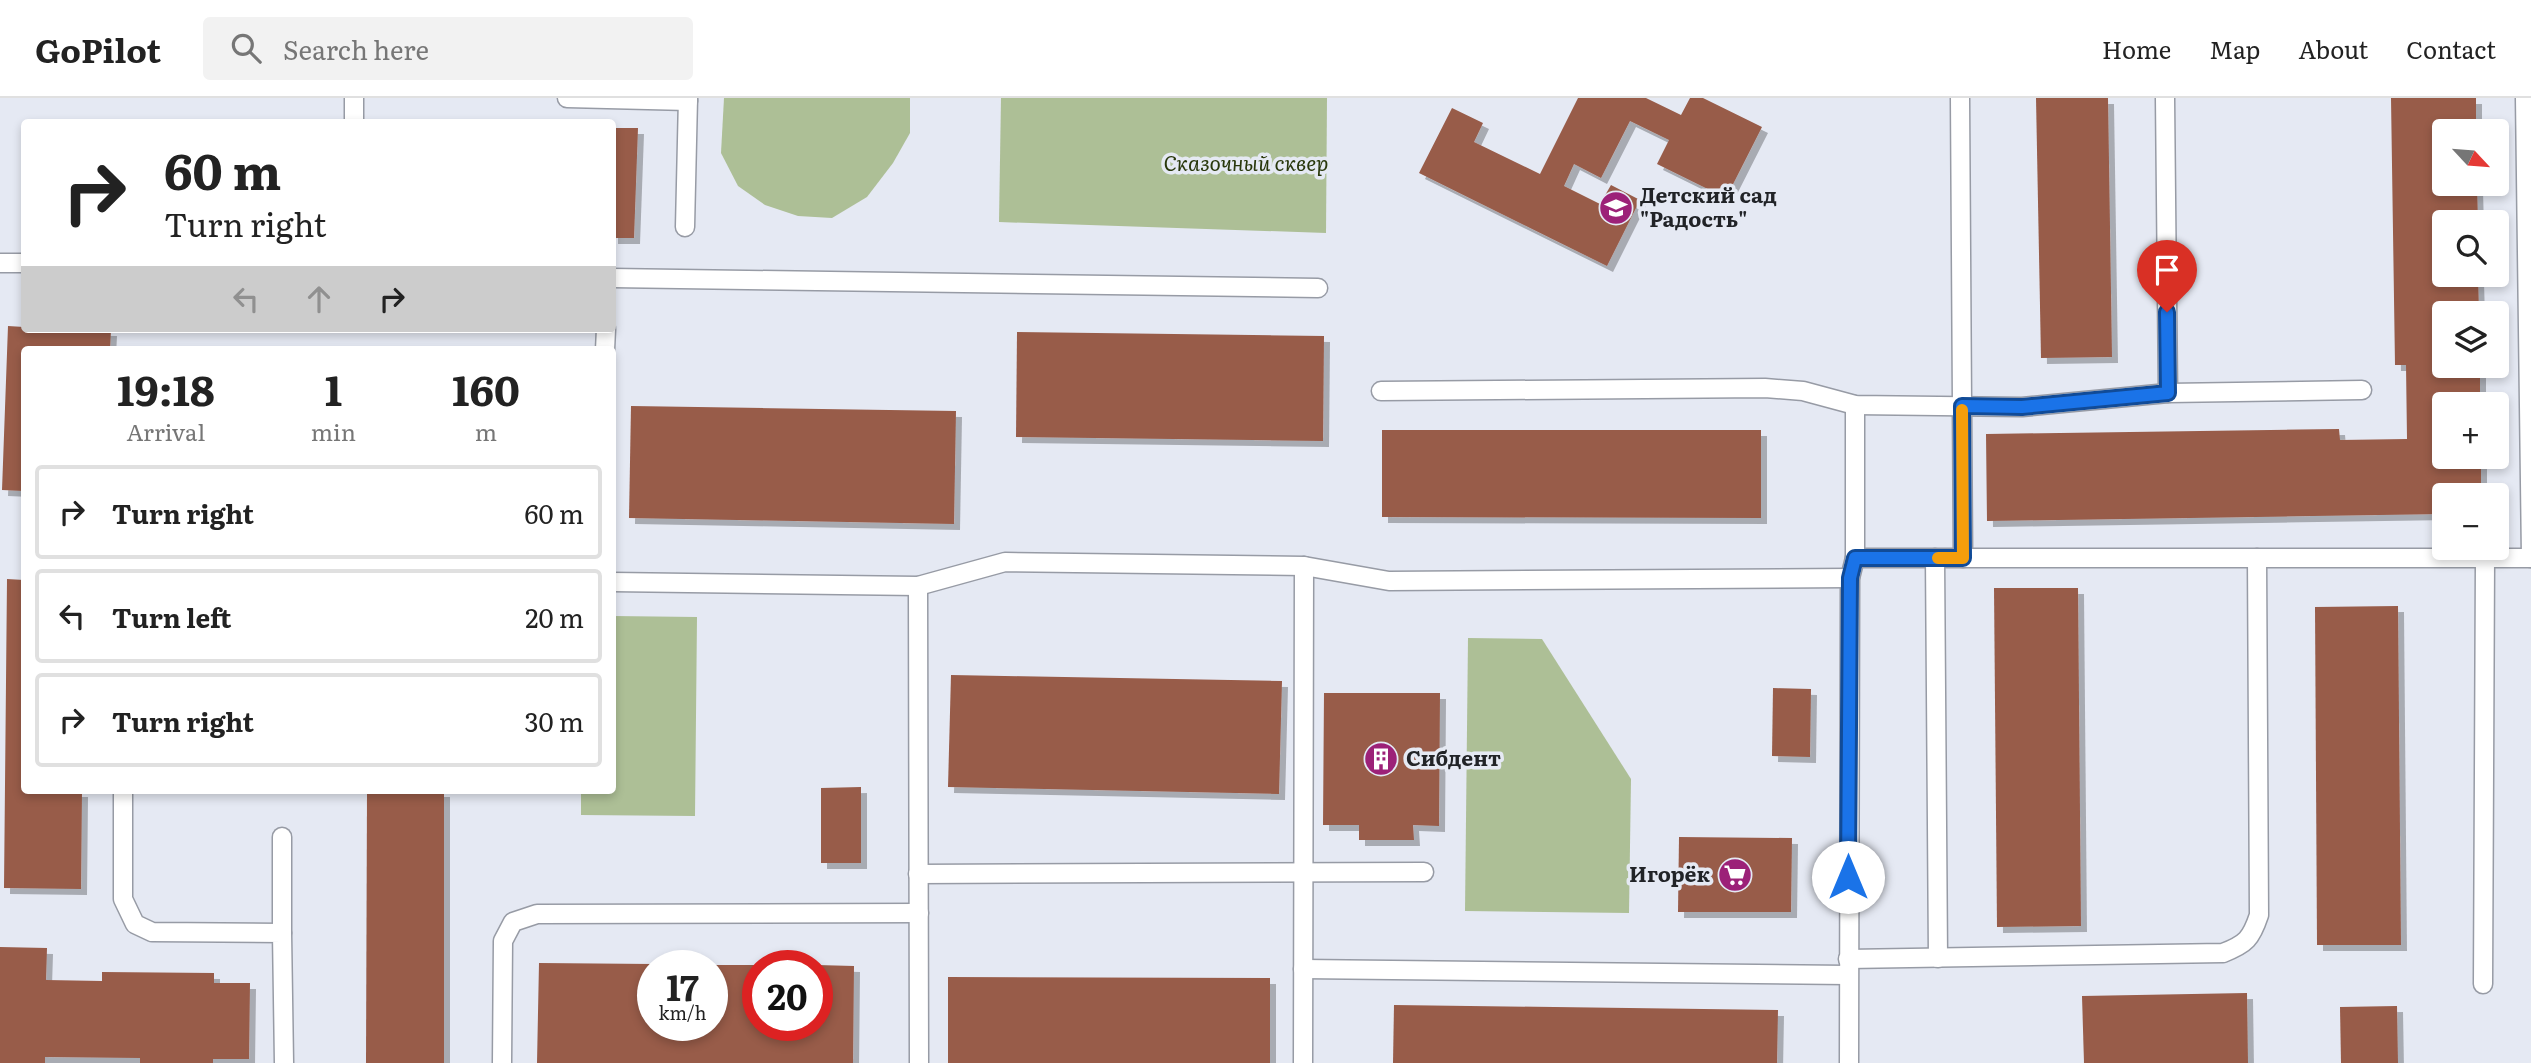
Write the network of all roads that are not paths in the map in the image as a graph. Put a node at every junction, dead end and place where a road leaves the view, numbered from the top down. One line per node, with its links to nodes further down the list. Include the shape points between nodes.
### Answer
1 (354, 98): 7 (lane)
2 (567, 98): 6 (lane)
3 (1960, 98): 17 (lane)
4 (2165, 98): 15 (lane)
5 (2525, 98): 23 (lane)
6 (688, 99): 8 (lane)
7 (354, 119)
8 (685, 227)
9 (0, 263): 10 (lane)
10 (21, 263)
11 (616, 278): 12 (lane)
12 (1318, 288)
13 (2362, 390): 15 (lane)
14 (1381, 391): 16 (lane, via 1765,388 1803,391)
15 (2168, 393): 17 (lane, via 2022,407)
16 (1855, 405): 17 (lane); 18 (lane)
17 (1962, 406): 20 (lane)
18 (1855, 558): 19 (lane); 27 (lane)
19 (1935, 558): 20 (lane); 37 (lane)
20 (1963, 558): 21 (lane)
21 (2258, 558): 24 (lane); 37 (lane, via 2259,915 2253,935 2223,953)
22 (2509, 558): 23 (lane)
23 (2531, 558)
24 (2432, 559)
25 (2485, 560): 40 (lane)
26 (1304, 566): 27 (lane, via 1389,581); 29 (lane, via 1005,562); 33 (lane)
27 (1850, 578): 38 (lane)
28 (616, 582): 29 (lane)
29 (918, 586): 34 (lane)
30 (123, 794): 36 (lane, via 123,899 135,924 152,932)
31 (282, 837): 36 (lane)
32 (1424, 872): 33 (lane)
33 (1304, 873): 34 (lane); 39 (lane)
34 (919, 874): 35 (lane)
35 (919, 913): 42 (lane, via 537,914 513,922 503,941); 43 (lane)
36 (282, 933): 41 (lane)
37 (1938, 958): 38 (lane)
38 (1848, 967): 39 (lane); 45 (lane)
39 (1303, 969): 44 (lane)
40 (2483, 984)
41 (284, 1063)
42 (502, 1063)
43 (919, 1063)
44 (1303, 1063)
45 (1849, 1063)

